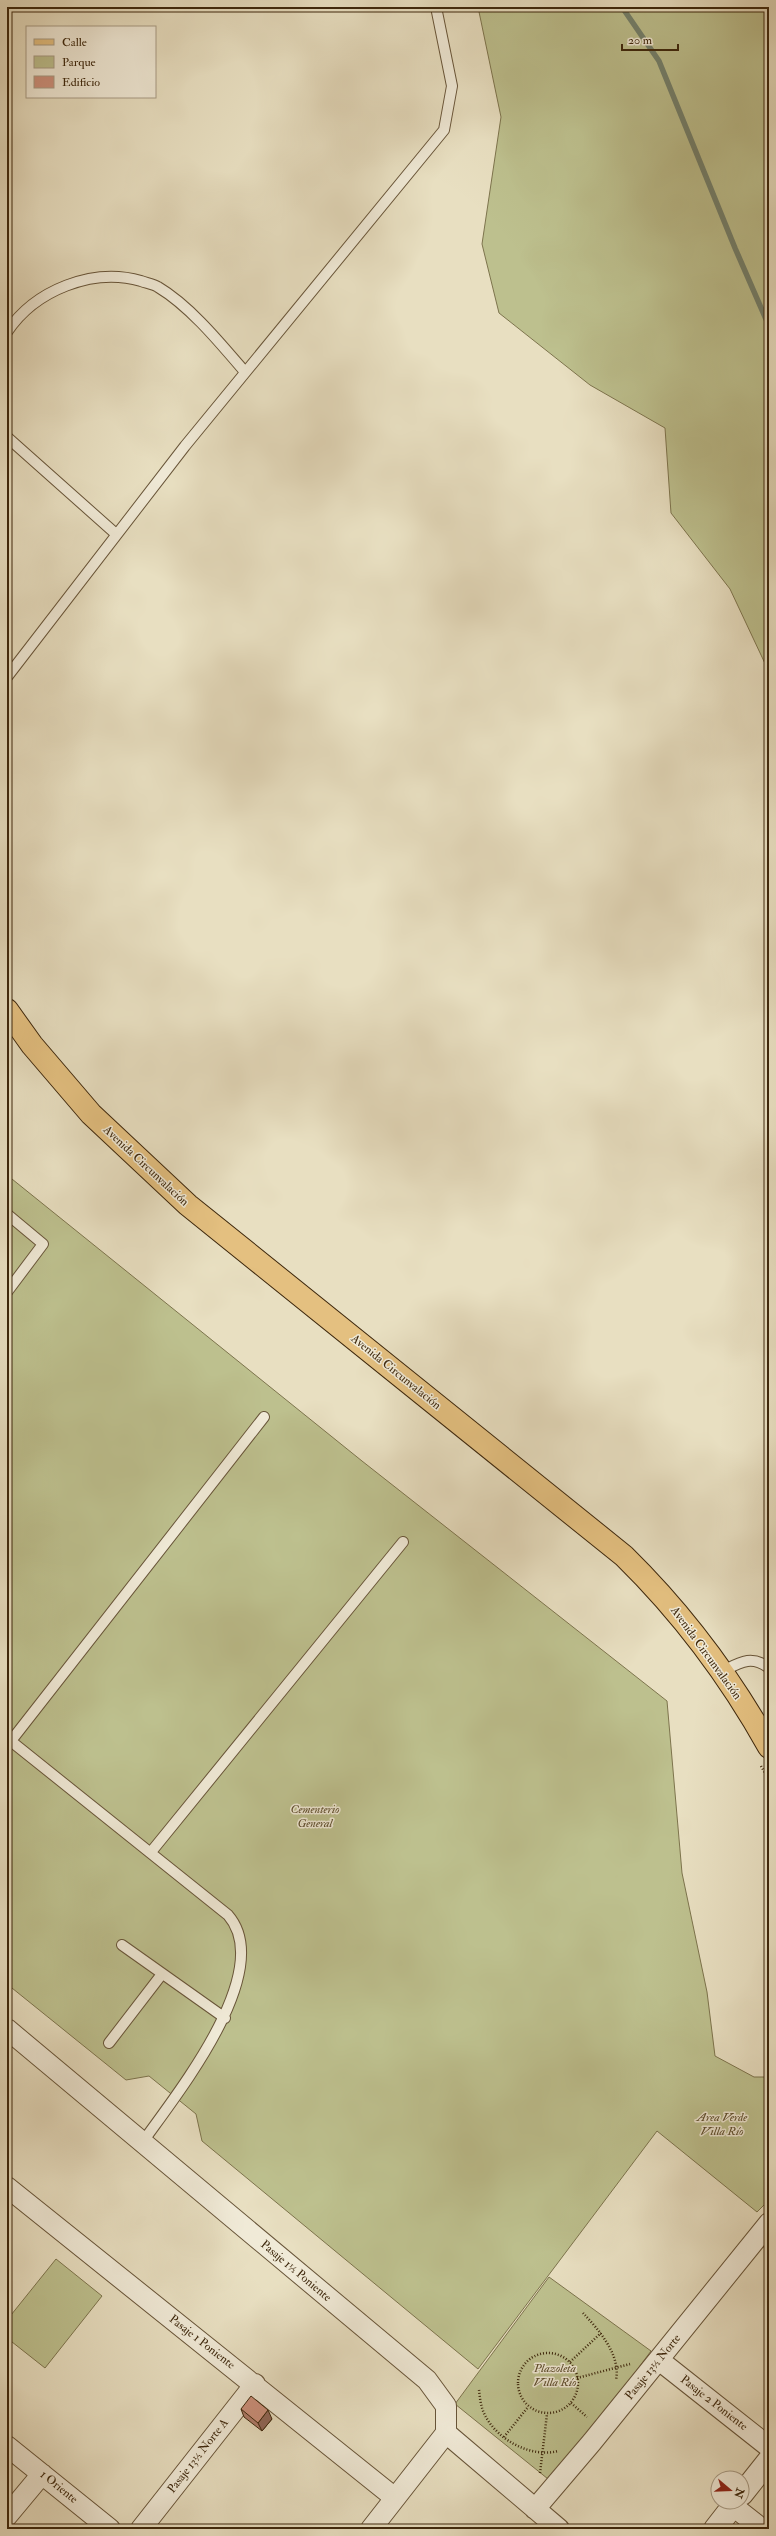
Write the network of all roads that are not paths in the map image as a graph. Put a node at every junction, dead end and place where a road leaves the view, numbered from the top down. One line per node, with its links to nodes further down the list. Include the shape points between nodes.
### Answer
1 (436, 7): 3 (lane, via 452,86 444,130)
2 (7, 332): 3 (lane, via 15,320 45,295 87,279 128,278 158,286 208,329)
3 (245, 372): 5 (lane)
4 (7, 437): 5 (lane)
5 (116, 534): 6 (lane)
6 (7, 677)
7 (7, 1010): 13 (main road, Avenida Circunvalación, via 91,1114 156,1177 193,1210 624,1556 675,1609)
8 (7, 1214): 9 (lane, via 43,1244)
9 (7, 1292)
10 (264, 1417): 14 (lane)
11 (403, 1542): 16 (lane)
12 (769, 1668): 13 (lane, via 752,1659)
13 (721, 1672): 15 (main road, Avenida Circunvalación)
14 (8, 1742): 16 (lane)
15 (769, 1747)
16 (151, 1852): 19 (lane, via 236,1924 240,1934 240,1962 234,1997)
17 (122, 1945): 18 (lane)
18 (162, 1974): 19 (lane); 21 (lane)
19 (225, 2018): 22 (lane, via 212,2042)
20 (7, 2029): 22 (street, Pasaje 1½ Poniente)
21 (109, 2043)
22 (142, 2143): 27 (street, Pasaje 1½ Poniente, via 427,2380 446,2406)
23 (7, 2187): 26 (street, Pasaje 1 Poniente)
24 (769, 2223): 25 (street, Pasaje 13½ Norte)
25 (658, 2360): 29 (street, Pasaje 2 Poniente); 34 (street, Pasaje 13½ Norte)
26 (255, 2384): 33 (street, Pasaje 1 Poniente); 39 (street, Pasaje 13½ Norte A)
27 (446, 2433): 33 (street); 34 (street)
28 (7, 2446): 31 (street, 1 Oriente)
29 (769, 2447)
30 (769, 2460): 32 (street)
31 (42, 2474): 37 (street); 38 (street, 1 Oriente)
32 (750, 2484)
33 (395, 2498): 40 (street)
34 (535, 2509): 41 (street)
35 (730, 2510): 42 (street)
36 (745, 2510): 43 (street)
37 (7, 2516)
38 (110, 2529)
39 (141, 2529)
40 (371, 2529)
41 (559, 2529)
42 (715, 2529)
43 (762, 2529)

